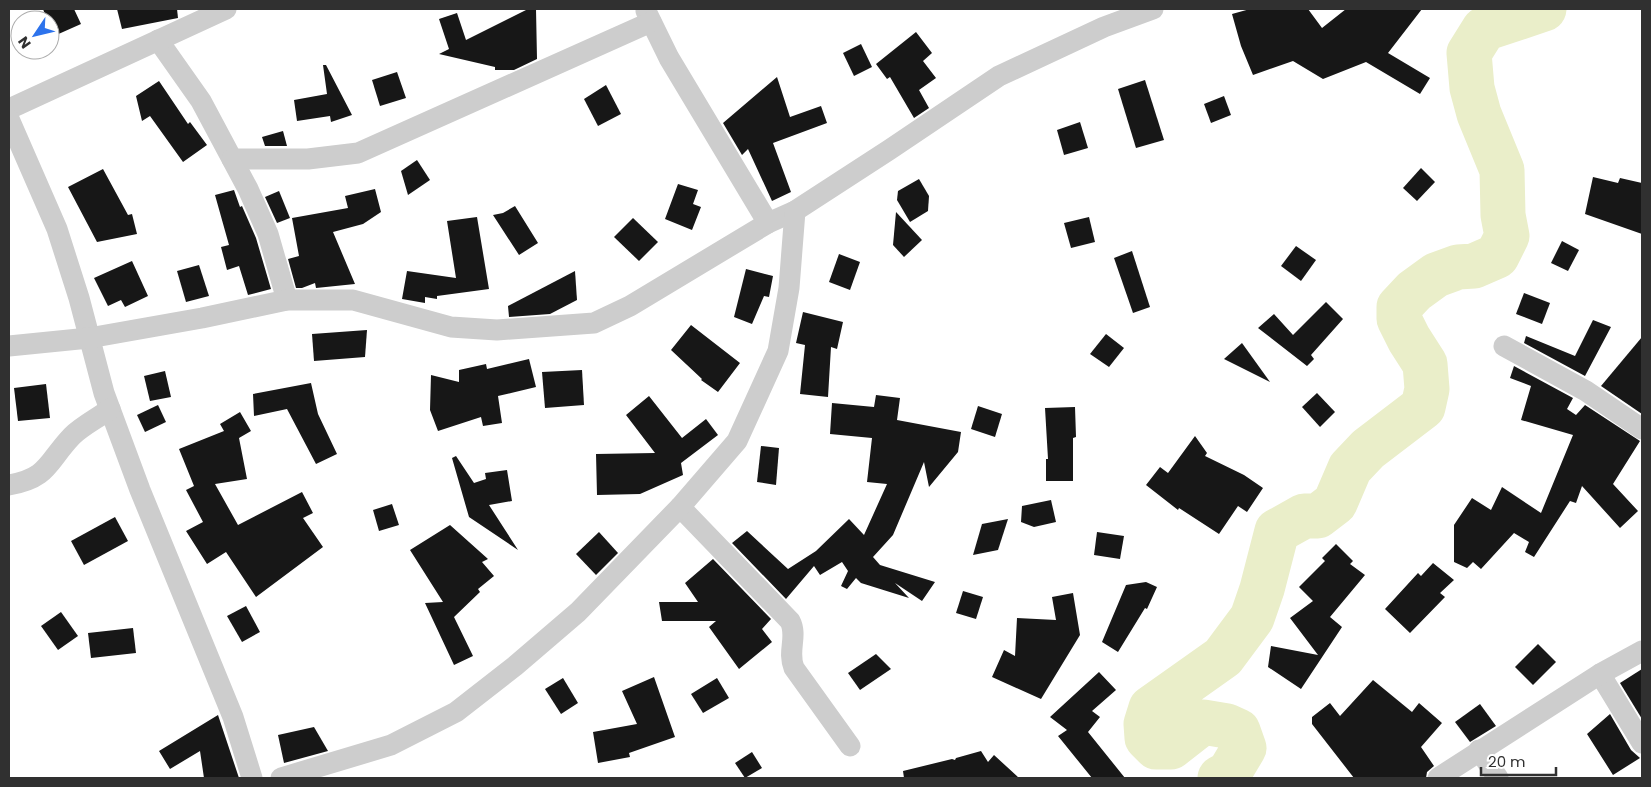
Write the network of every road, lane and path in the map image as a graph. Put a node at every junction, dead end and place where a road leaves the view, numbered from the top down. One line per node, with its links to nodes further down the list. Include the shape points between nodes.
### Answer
1 (226, 9): 5 (street)
2 (1153, 9): 4 (street)
3 (648, 15): 8 (street, via 358,153 308,159); 10 (street, via 669,58)
4 (1104, 18): 9 (street, via 999,76)
5 (158, 40): 6 (street); 8 (street, via 201,101)
6 (9, 109)
7 (9, 119): 12 (street, via 57,229)
8 (232, 159): 11 (street, via 268,234)
9 (795, 211): 10 (street); 18 (street, via 789,288 778,351 737,441)
10 (768, 223): 11 (street, via 630,306 594,323 497,330 451,327 354,300)
11 (287, 300): 12 (street)
12 (89, 338): 13 (street); 15 (street)
13 (9, 346)
14 (1504, 346): 16 (street, via 1586,391)
15 (110, 409): 17 (street, via 72,436 49,467 27,482); 24 (street, via 233,716)
16 (1642, 429)
17 (9, 484)
18 (680, 507): 22 (street, via 790,621 793,631 790,658 794,668); 25 (street, via 578,612 456,712 391,745)
19 (1642, 651): 20 (street)
20 (1600, 674): 21 (street); 23 (street)
21 (1642, 742)
22 (850, 746)
23 (1480, 750): 26 (street); 27 (street)
24 (252, 778)
25 (282, 778)
26 (1438, 778)
27 (1498, 778)

